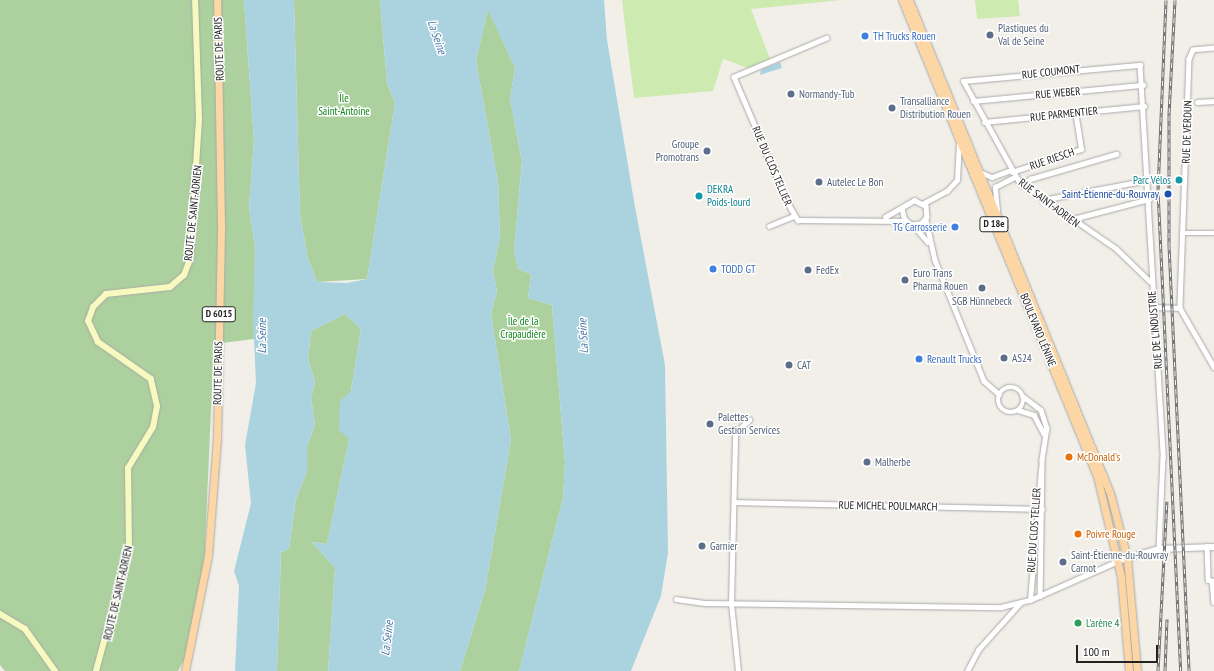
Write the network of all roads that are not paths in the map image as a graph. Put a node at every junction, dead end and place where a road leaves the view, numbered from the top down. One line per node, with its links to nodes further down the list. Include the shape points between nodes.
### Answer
1 (195, 0): 64 (main road, ROUTE DE SAINT-ADRIEN, via 199,118 190,259 184,275 170,287 106,294 93,306 88,321 98,342 151,379 158,406 153,427 128,468 129,548 116,605)
2 (217, 0): 65 (main road, ROUTE DE PARIS / D 6015, via 221,224 217,439 208,556)
3 (902, 0): 16 (main road, BOULEVARD LÉNINE / D 18e)
4 (910, 0): 18 (main road, BOULEVARD LÉNINE / D 18e)
5 (827, 38): 27 (street, RUE DU CLOS TELLIER, via 734,77)
6 (1214, 48): 34 (street, RUE DE VERDUN, via 1190,53)
7 (1139, 64): 8 (street, RUE COUMONT); 9 (street, RUE DE L'INDUSTRIE)
8 (963, 82): 10 (street, RUE SAINT-ADRIEN)
9 (1143, 85): 10 (street, RUE WEBER); 13 (street, RUE DE L'INDUSTRIE)
10 (973, 101): 15 (street, RUE SAINT-ADRIEN)
11 (1197, 102): 12 (street)
12 (1214, 102)
13 (1144, 106): 14 (street, RUE PARMENTIER); 20 (street, RUE DE L'INDUSTRIE)
14 (1075, 113): 15 (street, RUE PARMENTIER); 19 (street, RUE RIESCH, via 1080,149)
15 (984, 122): 19 (street, RUE SAINT-ADRIEN)
16 (957, 136): 24 (street, via 960,162 957,180 947,192); 54 (main road, BOULEVARD LÉNINE / D 18e, via 1092,462)
17 (1116, 154): 21 (street, via 1037,176)
18 (980, 172): 19 (street, via 992,177); 26 (main road, BOULEVARD LÉNINE / D 18e)
19 (1013, 173): 21 (street, RUE SAINT-ADRIEN); 26 (street, via 996,187)
20 (1148, 180): 22 (street, RUE DE L'INDUSTRIE); 23 (street)
21 (1022, 185): 23 (street, RUE SAINT-ADRIEN)
22 (1150, 199): 30 (street); 37 (street, RUE DE L'INDUSTRIE, via 1154,271)
23 (1042, 200): 30 (street, RUE SAINT-ADRIEN)
24 (924, 203): 25 (street, RUE DU CLOS TELLIER, via 911,200); 29 (street, RUE DU CLOS TELLIER, via 927,209)
25 (902, 210): 28 (street, RUE DU CLOS TELLIER); 31 (street)
26 (998, 214): 53 (main road, BOULEVARD LÉNINE / D 18e, via 1102,470)
27 (794, 216): 28 (street, RUE DU CLOS TELLIER, via 801,220); 32 (street)
28 (883, 218): 31 (street, RUE DU CLOS TELLIER)
29 (926, 220): 33 (street); 36 (street, RUE DU CLOS TELLIER)
30 (1069, 220): 37 (street, RUE SAINT-ADRIEN, via 1116,249)
31 (905, 221): 33 (street, RUE DU CLOS TELLIER)
32 (770, 226)
33 (914, 226): 36 (street, RUE DU CLOS TELLIER)
34 (1183, 233): 35 (street); 39 (street, RUE DE VERDUN)
35 (1214, 233)
36 (929, 243): 41 (street, RUE DU CLOS TELLIER, via 984,381)
37 (1150, 282): 38 (street, RUE DE L'INDUSTRIE)
38 (1154, 307): 39 (street); 52 (street, RUE DE L'INDUSTRIE, via 1162,457)
39 (1180, 308): 40 (street)
40 (1214, 368)
41 (999, 394): 42 (street, RUE DU CLOS TELLIER, via 1012,387); 43 (street, RUE DU CLOS TELLIER, via 1002,409)
42 (1024, 397): 43 (street); 45 (street, RUE DU CLOS TELLIER, via 1041,410 1047,428)
43 (1018, 410): 45 (street, RUE DU CLOS TELLIER, via 1034,415)
44 (749, 420): 47 (street, via 735,434)
45 (1044, 434): 46 (street, RUE DU CLOS TELLIER)
46 (1042, 460): 48 (street, RUE DU CLOS TELLIER); 49 (street, RUE DU CLOS TELLIER)
47 (734, 502): 48 (street, RUE MICHEL POULMARCH); 60 (street)
48 (1035, 509): 49 (street, RUE MICHEL POULMARCH); 58 (street, RUE DU CLOS TELLIER)
49 (1042, 509): 56 (street, RUE DU CLOS TELLIER)
50 (1207, 546): 51 (street); 52 (street); 55 (street, via 1208,580)
51 (1214, 547)
52 (1159, 549): 53 (street)
53 (1126, 558): 54 (street); 69 (main road, D 18e)
54 (1118, 560): 56 (street); 68 (main road, BOULEVARD LÉNINE / D 18e)
55 (1213, 581): 59 (street)
56 (1040, 596): 58 (street)
57 (676, 599): 60 (street)
58 (1030, 600): 61 (street)
59 (1214, 602)
60 (731, 603): 61 (street, via 993,607); 66 (street)
61 (1020, 603): 67 (street, via 978,650)
62 (0, 614): 63 (main road, via 30,634)
63 (55, 671)
64 (96, 671)
65 (185, 671)
66 (738, 671)
67 (967, 671)
68 (1129, 671)
69 (1137, 671)

